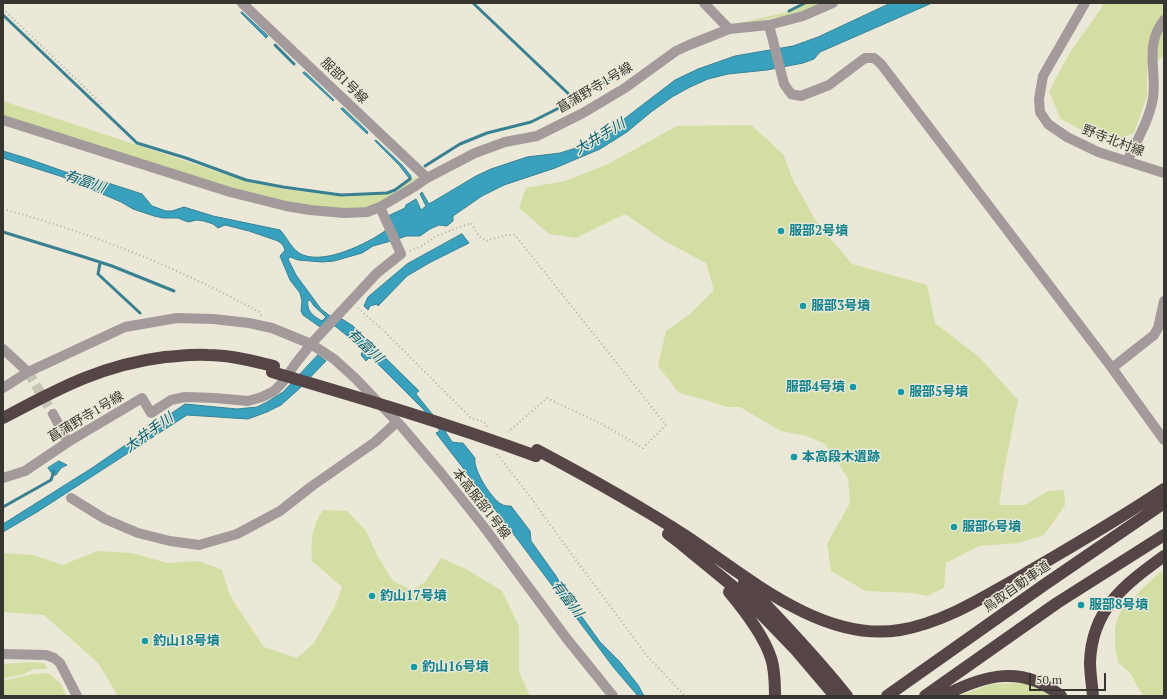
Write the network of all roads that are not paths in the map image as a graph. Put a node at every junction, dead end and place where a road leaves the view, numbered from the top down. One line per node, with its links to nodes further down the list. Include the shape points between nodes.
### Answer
1 (242, 3): 11 (street, 服部1号線)
2 (704, 3): 7 (street)
3 (833, 3): 6 (street, 菖蒲野寺1号線, via 803,16)
4 (1085, 3): 9 (street, 野寺北村線, via 1043,76 1039,99 1040,112 1048,124 1067,137 1098,152)
5 (1164, 20): 9 (street, via 1155,36 1152,53 1153,97 1147,122)
6 (769, 25): 7 (street, 菖蒲野寺1号線); 16 (street, via 784,84 790,94 801,96 829,85 865,58 874,58 881,64)
7 (729, 29): 11 (street, 菖蒲野寺1号線, via 676,51 619,92 537,136 505,142 475,153)
8 (3, 120): 12 (street, 菖蒲野寺1号線, via 256,199 310,210 344,213)
9 (1127, 161): 10 (street, 野寺北村線)
10 (1164, 173)
11 (427, 178): 12 (street, 菖蒲野寺1号線)
12 (382, 209): 14 (street, via 399,251)
13 (1164, 301): 16 (street, via 1154,335)
14 (314, 342): 18 (street, 本高服部1号線, via 249,323 177,318 125,327); 22 (street, 本高服部1号線, via 355,378); 25 (street, 菖蒲野寺1号線, via 282,383 262,397 248,401 185,397 171,400 151,413 142,398)
15 (3, 349): 18 (street)
16 (1112, 368): 24 (street)
17 (273, 369): 21 (highway, via 235,357 208,354 146,360 116,366 89,376); 23 (highway, via 235,363 184,362 147,366 92,381); 26 (highway, bridge)
18 (28, 372): 19 (street, 本高服部1号線)
19 (3, 388)
20 (53, 414): 25 (street)
21 (3, 418)
22 (398, 422): 29 (street, via 375,442 280,511 237,534 199,545 170,542 138,533 105,519); 37 (street, 本高服部1号線, via 484,527)
23 (3, 426)
24 (1164, 440)
25 (68, 442): 27 (street, 菖蒲野寺1号線, via 25,471)
26 (537, 453): 32 (highway, via 617,500); 34 (highway, via 619,494)
27 (3, 478)
28 (1164, 489): 34 (highway, via 1078,543 970,604 938,619 898,630 872,631 817,618 781,600)
29 (71, 498)
30 (1164, 503): 41 (highway, 鳥取自動車道)
31 (1164, 535): 42 (highway, via 1057,603)
32 (680, 542): 38 (highway, via 740,605 757,630 771,659); 39 (highway, via 741,593 796,650)
33 (1164, 556): 45 (highway, via 1121,590 1109,603 1097,625 1090,663)
34 (731, 568): 40 (highway, via 782,620)
35 (3, 654): 36 (street, via 46,655 54,658 60,663)
36 (77, 696)
37 (613, 696)
38 (775, 696)
39 (835, 696)
40 (847, 696)
41 (887, 696)
42 (925, 696)
43 (943, 696): 44 (highway, via 984,679 1017,676 1046,684)
44 (1061, 696)
45 (1093, 696)

